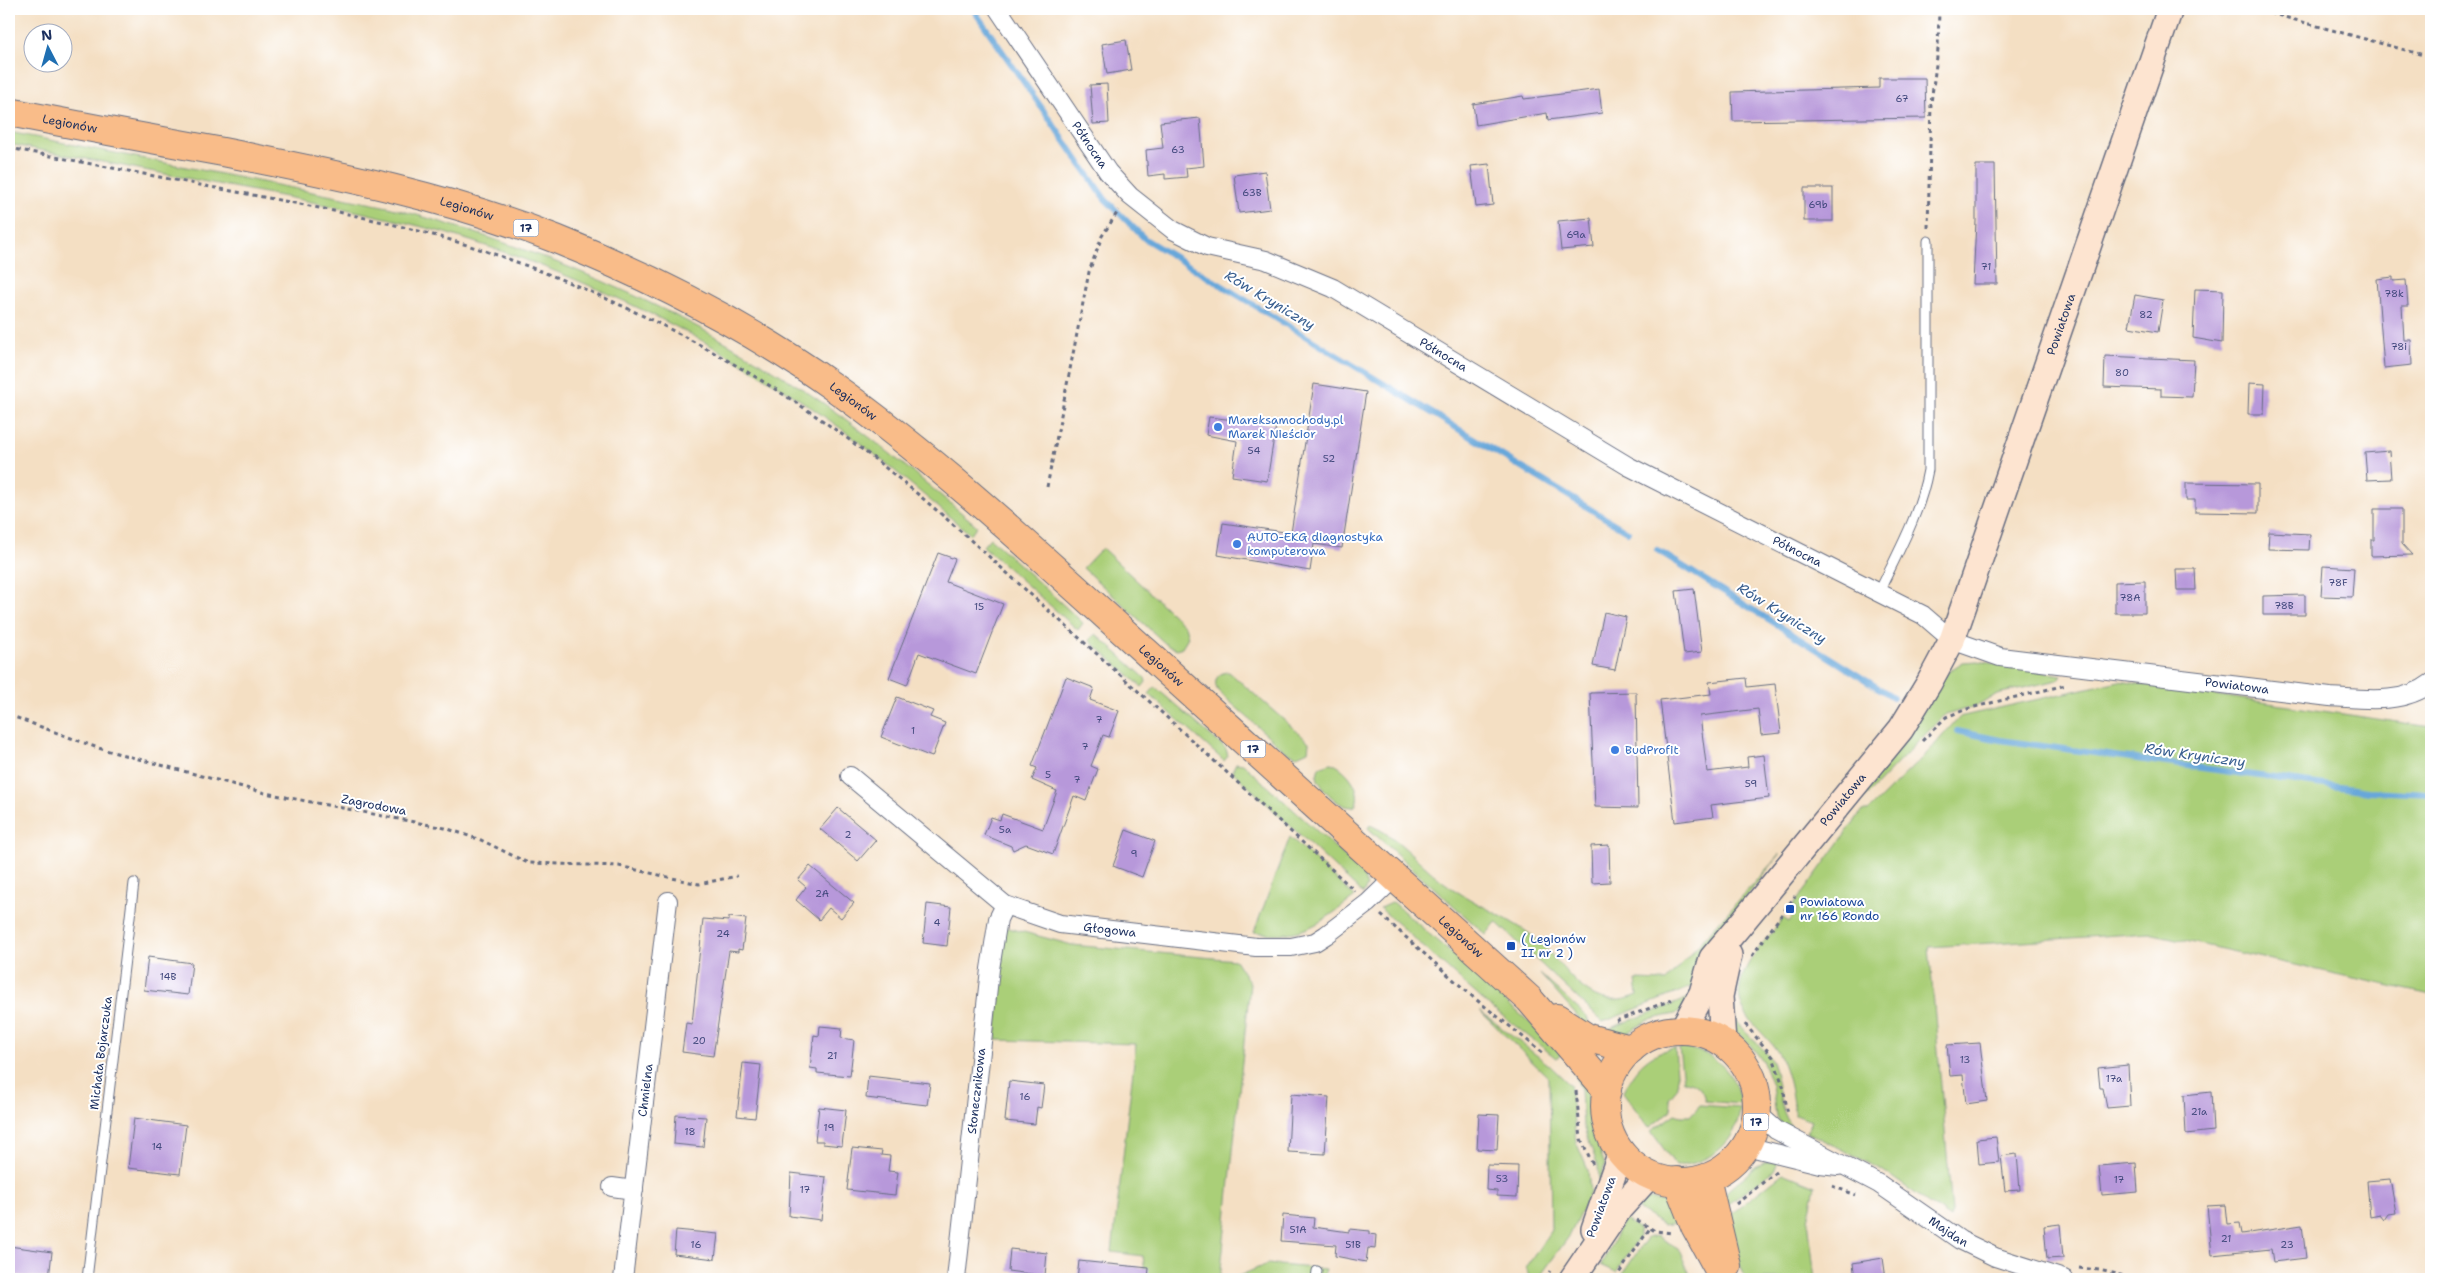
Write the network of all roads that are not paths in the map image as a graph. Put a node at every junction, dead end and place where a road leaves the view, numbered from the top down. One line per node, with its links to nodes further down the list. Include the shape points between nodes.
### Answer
1 (998, 9): 5 (street, Północna, via 1108,172 1130,196 1172,230 1207,247 1266,260 1333,288 1628,466)
2 (2170, 10): 6 (main road, Powiatowa)
3 (9, 112): 9 (highway, Legionów / 17, via 292,166 430,198 573,246 642,277 744,330 832,386 951,478)
4 (1928, 241): 5 (lane, via 1928,470 1920,504)
5 (1878, 592): 6 (street, Północna, via 1924,615)
6 (1952, 640): 7 (street, Powiatowa, via 2000,656 2330,697 2370,700 2404,697); 13 (main road, Powiatowa, via 1901,729)
7 (2431, 684)
8 (850, 776): 12 (street, Głogowa)
9 (1395, 877): 12 (street, Głogowa, via 1368,903 1326,935 1314,942 1285,947 1256,947 1075,927); 14 (highway, Legionów / 17)
10 (134, 883): 30 (lane, Michała Bojarczuka)
11 (668, 901): 27 (street, Chmielna)
12 (1005, 905): 32 (street, Słonecznikowa, via 998,919 990,969)
13 (1739, 926): 15 (main road, Powiatowa, via 1712,958 1702,993); 16 (main road, Powiatowa, via 1725,968 1720,996)
14 (1529, 999): 17 (highway, Legionów / 17, via 1588,1038); 18 (highway, Legionów / 17)
15 (1682, 1030): 16 (highway, 17, via 1704,1033); 17 (highway, 17, via 1655,1035)
16 (1724, 1042): 19 (highway, 17, via 1748,1070 1756,1091)
17 (1631, 1049): 18 (highway, 17, via 1617,1064)
18 (1607, 1090): 21 (highway, 17, via 1607,1122)
19 (1757, 1113): 20 (highway, 17); 22 (street, Majdan, via 1776,1130)
20 (1746, 1146): 22 (street, Majdan); 24 (highway, 17, via 1728,1166)
21 (1621, 1152): 23 (highway, 17); 28 (main road, Powiatowa)
22 (1843, 1166): 29 (street, Majdan, via 1878,1184 1974,1248 2014,1264)
23 (1650, 1175): 25 (highway, 17); 28 (main road, Powiatowa, via 1620,1208)
24 (1706, 1178): 25 (highway, 17); 34 (highway)
25 (1677, 1181): 33 (highway)
26 (612, 1187): 27 (street)
27 (634, 1190): 31 (street, Chmielna)
28 (1577, 1271)
29 (2070, 1274)
30 (86, 1279)
31 (623, 1279)
32 (956, 1279)
33 (1724, 1279)
34 (1730, 1279)

